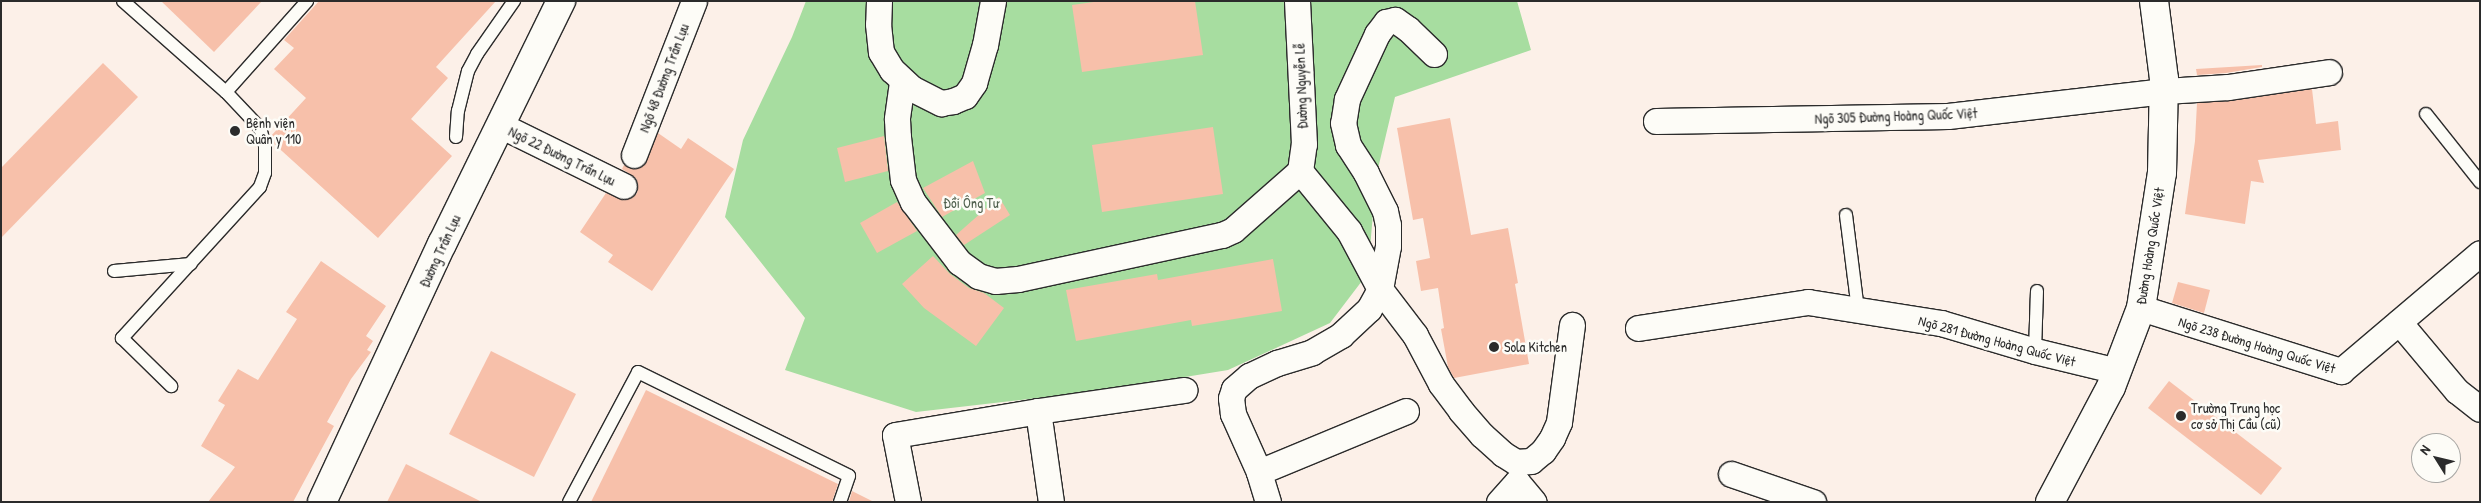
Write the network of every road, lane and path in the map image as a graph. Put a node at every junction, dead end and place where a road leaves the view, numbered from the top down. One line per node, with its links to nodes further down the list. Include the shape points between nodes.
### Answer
1 (123, 1): 14 (lane)
2 (307, 1): 14 (lane)
3 (514, 1): 18 (lane, via 468,72 458,111)
4 (561, 1): 17 (main road, Đường Trần Lựu)
5 (694, 1): 19 (street, Ngõ 48 Đường Trần Lựu)
6 (879, 1): 12 (street, via 882,52)
7 (993, 1): 12 (street, via 981,65 965,96 941,103)
8 (1297, 1): 20 (street, Đường Nguyễn Lễ, via 1304,144)
9 (2154, 1): 13 (main road, Đường Hoàng Quốc Việt)
10 (1434, 54): 27 (street, via 1395,20 1386,22 1346,99 1343,123 1348,145 1385,211 1388,225 1388,246)
11 (2329, 72): 13 (street, Ngõ 305 Đường Hoàng Quốc Việt, via 2228,87)
12 (902, 82): 20 (street, via 897,119 902,180 938,239 958,262 978,276 995,281 1018,279 1222,235 1234,230)
13 (2165, 91): 16 (street, Ngõ 305 Đường Hoàng Quốc Việt, via 1948,116); 29 (main road, Đường Hoàng Quốc Việt, via 2162,173)
14 (226, 92): 25 (lane, via 260,128 266,146 265,173 260,187)
15 (2426, 114): 21 (lane)
16 (1656, 121)
17 (500, 125): 22 (street, Ngõ 22 Đường Trần Lựu); 43 (main road, Đường Trần Lựu)
18 (456, 138)
19 (634, 155)
20 (1300, 171): 27 (street, via 1349,231)
21 (2480, 182)
22 (624, 186)
23 (1846, 215): 30 (lane)
24 (2480, 252): 31 (street, Ngõ 238 Đường Hoàng Quốc Việt)
25 (191, 264): 26 (lane); 36 (lane, via 122,338)
26 (114, 271)
27 (1380, 289): 32 (street, via 1415,334 1441,384 1461,411 1482,435 1516,462 1530,461 1542,451 1559,422); 41 (street, via 1369,309 1341,335 1312,352 1249,376 1234,389 1231,398 1233,414)
28 (2037, 291): 34 (lane)
29 (2141, 308): 31 (street, Ngõ 238 Đường Hoàng Quốc Việt, via 2341,371); 35 (main road, Đường Hoàng Quốc Việt)
30 (1858, 310): 33 (street, Ngõ 281 Đường Hoàng Quốc Việt, via 1808,302); 34 (street, Ngõ 281 Đường Hoàng Quốc Việt, via 1941,323)
31 (2399, 322): 38 (street, via 2457,391)
32 (1572, 325)
33 (1638, 328)
34 (2036, 351): 35 (street, Ngõ 281 Đường Hoàng Quốc Việt)
35 (2117, 371): 52 (main road, Đường Hoàng Quốc Việt)
36 (172, 386)
37 (1184, 390): 40 (street)
38 (2480, 409)
39 (1406, 410): 41 (street)
40 (1038, 411): 46 (street, via 895,435); 47 (street)
41 (1259, 472): 48 (street)
42 (1731, 474): 51 (street)
43 (322, 502)
44 (569, 502): 45 (lane, via 638,372 849,476)
45 (840, 502)
46 (908, 502)
47 (1051, 502)
48 (1268, 502)
49 (1499, 502): 50 (street, via 1517,482)
50 (1534, 502)
51 (1813, 502)
52 (2050, 502)

